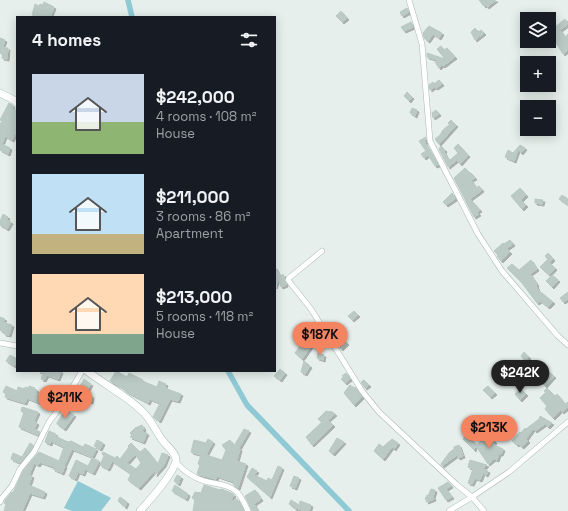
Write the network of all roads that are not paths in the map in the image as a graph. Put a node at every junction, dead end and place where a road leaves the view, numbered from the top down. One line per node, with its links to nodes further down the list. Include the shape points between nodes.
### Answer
1 (409, 0): 6 (street, via 422,44 430,141 478,234 502,271)
2 (0, 93): 3 (main road)
3 (16, 102)
4 (322, 251): 12 (street, via 288,280 311,309 362,391 379,412)
5 (0, 344): 7 (street)
6 (568, 345)
7 (16, 346)
8 (81, 372): 13 (street, via 34,452 20,468 12,486)
9 (88, 372): 11 (main road, via 145,414 175,455)
10 (568, 422): 12 (street, via 509,472)
11 (176, 462): 14 (main road, via 156,493); 15 (street, via 180,468 199,480 220,484 235,491 240,495)
12 (472, 498): 16 (street); 17 (street)
13 (0, 502)
14 (140, 511)
15 (248, 511)
16 (449, 511)
17 (484, 511)

